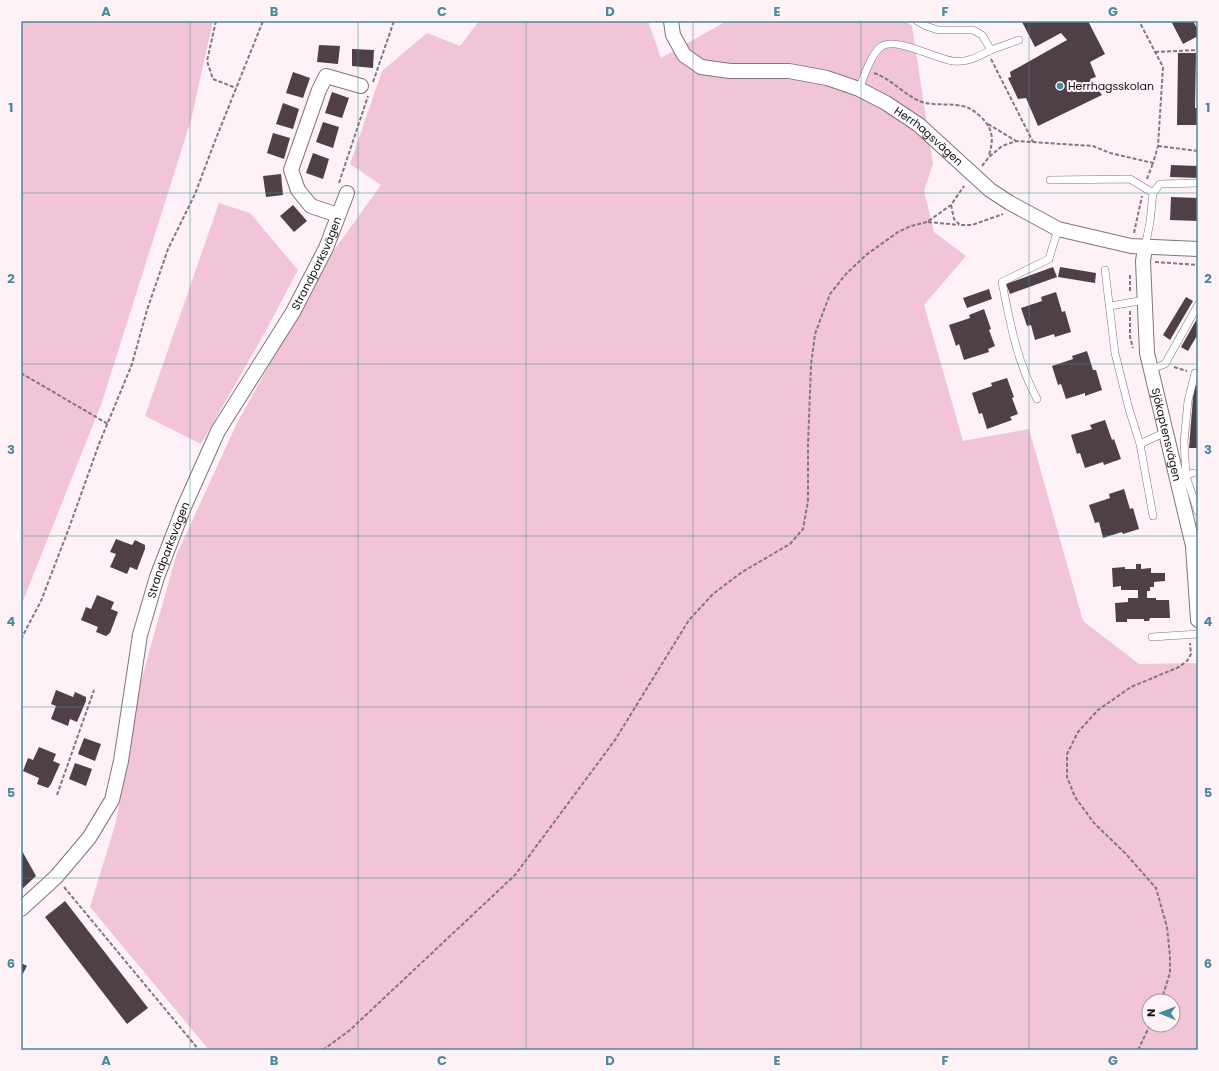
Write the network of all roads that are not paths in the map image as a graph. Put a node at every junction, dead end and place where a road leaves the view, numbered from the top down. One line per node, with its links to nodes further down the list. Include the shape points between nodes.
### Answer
1 (671, 21): 6 (street, Herrhagsvägen, via 673,35 684,55 701,67 730,71 789,71 827,78)
2 (917, 21): 4 (lane, via 938,30 973,30 982,35)
3 (1020, 40): 4 (lane)
4 (989, 51): 6 (lane, via 971,60 954,61 903,45 883,45 874,54)
5 (361, 86): 11 (street, via 326,76 291,170 298,190 311,206)
6 (859, 89): 12 (street, Herrhagsvägen, via 919,125 990,190)
7 (1050, 180): 10 (lane, via 1130,179)
8 (1198, 183): 10 (lane, via 1168,182 1160,184)
9 (347, 193): 11 (street, Strandparksvägen)
10 (1153, 193): 13 (lane)
11 (338, 215): 31 (street, Strandparksvägen, via 326,248 293,312 218,431 184,507 157,577 140,635 121,761 112,800 89,838 56,877)
12 (1058, 229): 13 (street, Herrhagsvägen); 21 (lane, via 1049,259 1002,282 1011,332)
13 (1145, 248): 14 (street, Herrhagsvägen); 16 (street, Sjökaptensvägen)
14 (1198, 249)
15 (1105, 270): 18 (lane)
16 (1145, 300): 18 (lane); 19 (street, Sjökaptensvägen, via 1147,353)
17 (1198, 305): 19 (lane, via 1165,364)
18 (1110, 306): 23 (lane, via 1116,353)
19 (1151, 369): 22 (street, Sjökaptensvägen)
20 (1195, 373): 24 (lane, via 1188,401)
21 (1037, 399)
22 (1166, 432): 23 (lane); 24 (street, Sjökaptensvägen)
23 (1140, 444): 26 (lane)
24 (1185, 476): 25 (lane); 27 (street, Sjökaptensvägen)
25 (1198, 512)
26 (1153, 516)
27 (1197, 584): 28 (street, Sjökaptensvägen)
28 (1198, 620)
29 (1198, 634): 30 (lane)
30 (1152, 637)
31 (21, 909)

